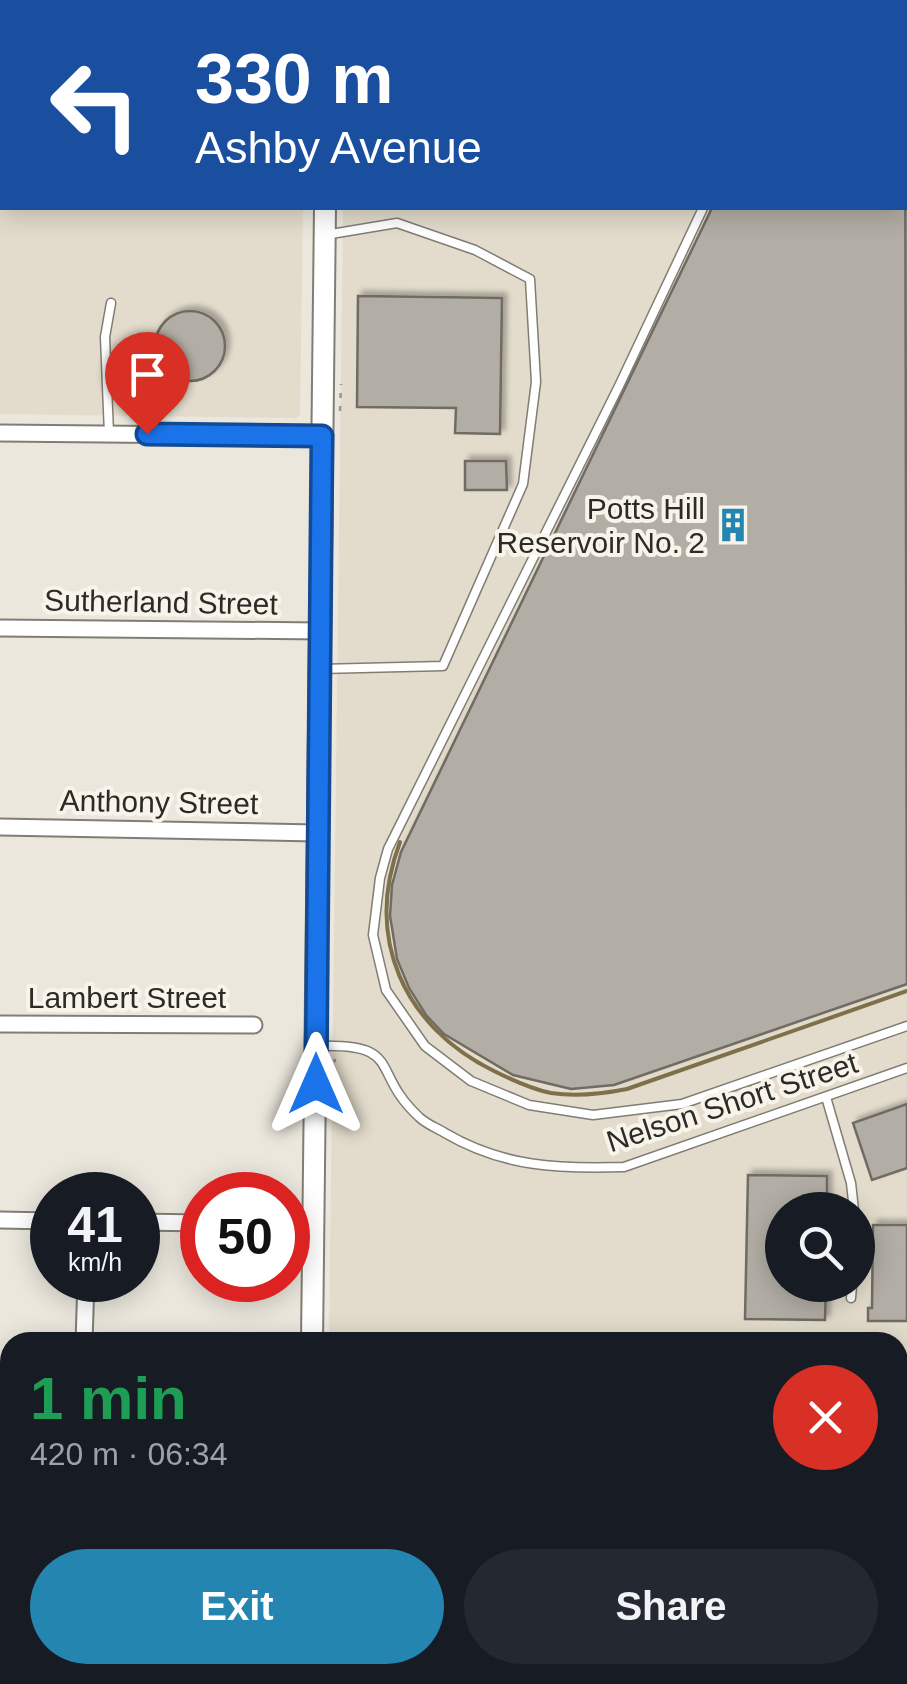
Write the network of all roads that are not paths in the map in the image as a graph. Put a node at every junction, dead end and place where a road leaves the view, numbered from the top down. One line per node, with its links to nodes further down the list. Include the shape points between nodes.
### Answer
1 (326, 210): 3 (main road)
2 (702, 210): 15 (lane, via 388,849 373,936 386,990 425,1046 470,1081 529,1106 593,1115 682,1104)
3 (325, 234): 7 (main road); 10 (lane, via 397,223 475,250 530,280 536,382 523,484 443,666)
4 (112, 303): 6 (lane, via 105,337)
5 (0, 434): 6 (street)
6 (109, 434): 7 (street)
7 (322, 436): 9 (main road)
8 (0, 628): 9 (street, Sutherland Street)
9 (321, 631): 10 (main road)
10 (320, 669): 12 (main road)
11 (0, 827): 12 (street, Anthony Street)
12 (317, 832): 16 (main road)
13 (0, 1024): 14 (street, Lambert Street)
14 (254, 1025)
15 (907, 1026)
16 (316, 1046): 18 (lane, Nelson Short Street, via 366,1048 379,1056 420,1118 474,1150 516,1163 624,1167); 22 (main road)
17 (907, 1068): 18 (lane, Nelson Short Street)
18 (826, 1097): 19 (lane)
19 (852, 1192)
20 (0, 1220): 21 (street)
21 (30, 1221)
22 (313, 1224): 25 (main road)
23 (85, 1302): 24 (street)
24 (84, 1332)
25 (312, 1332)

